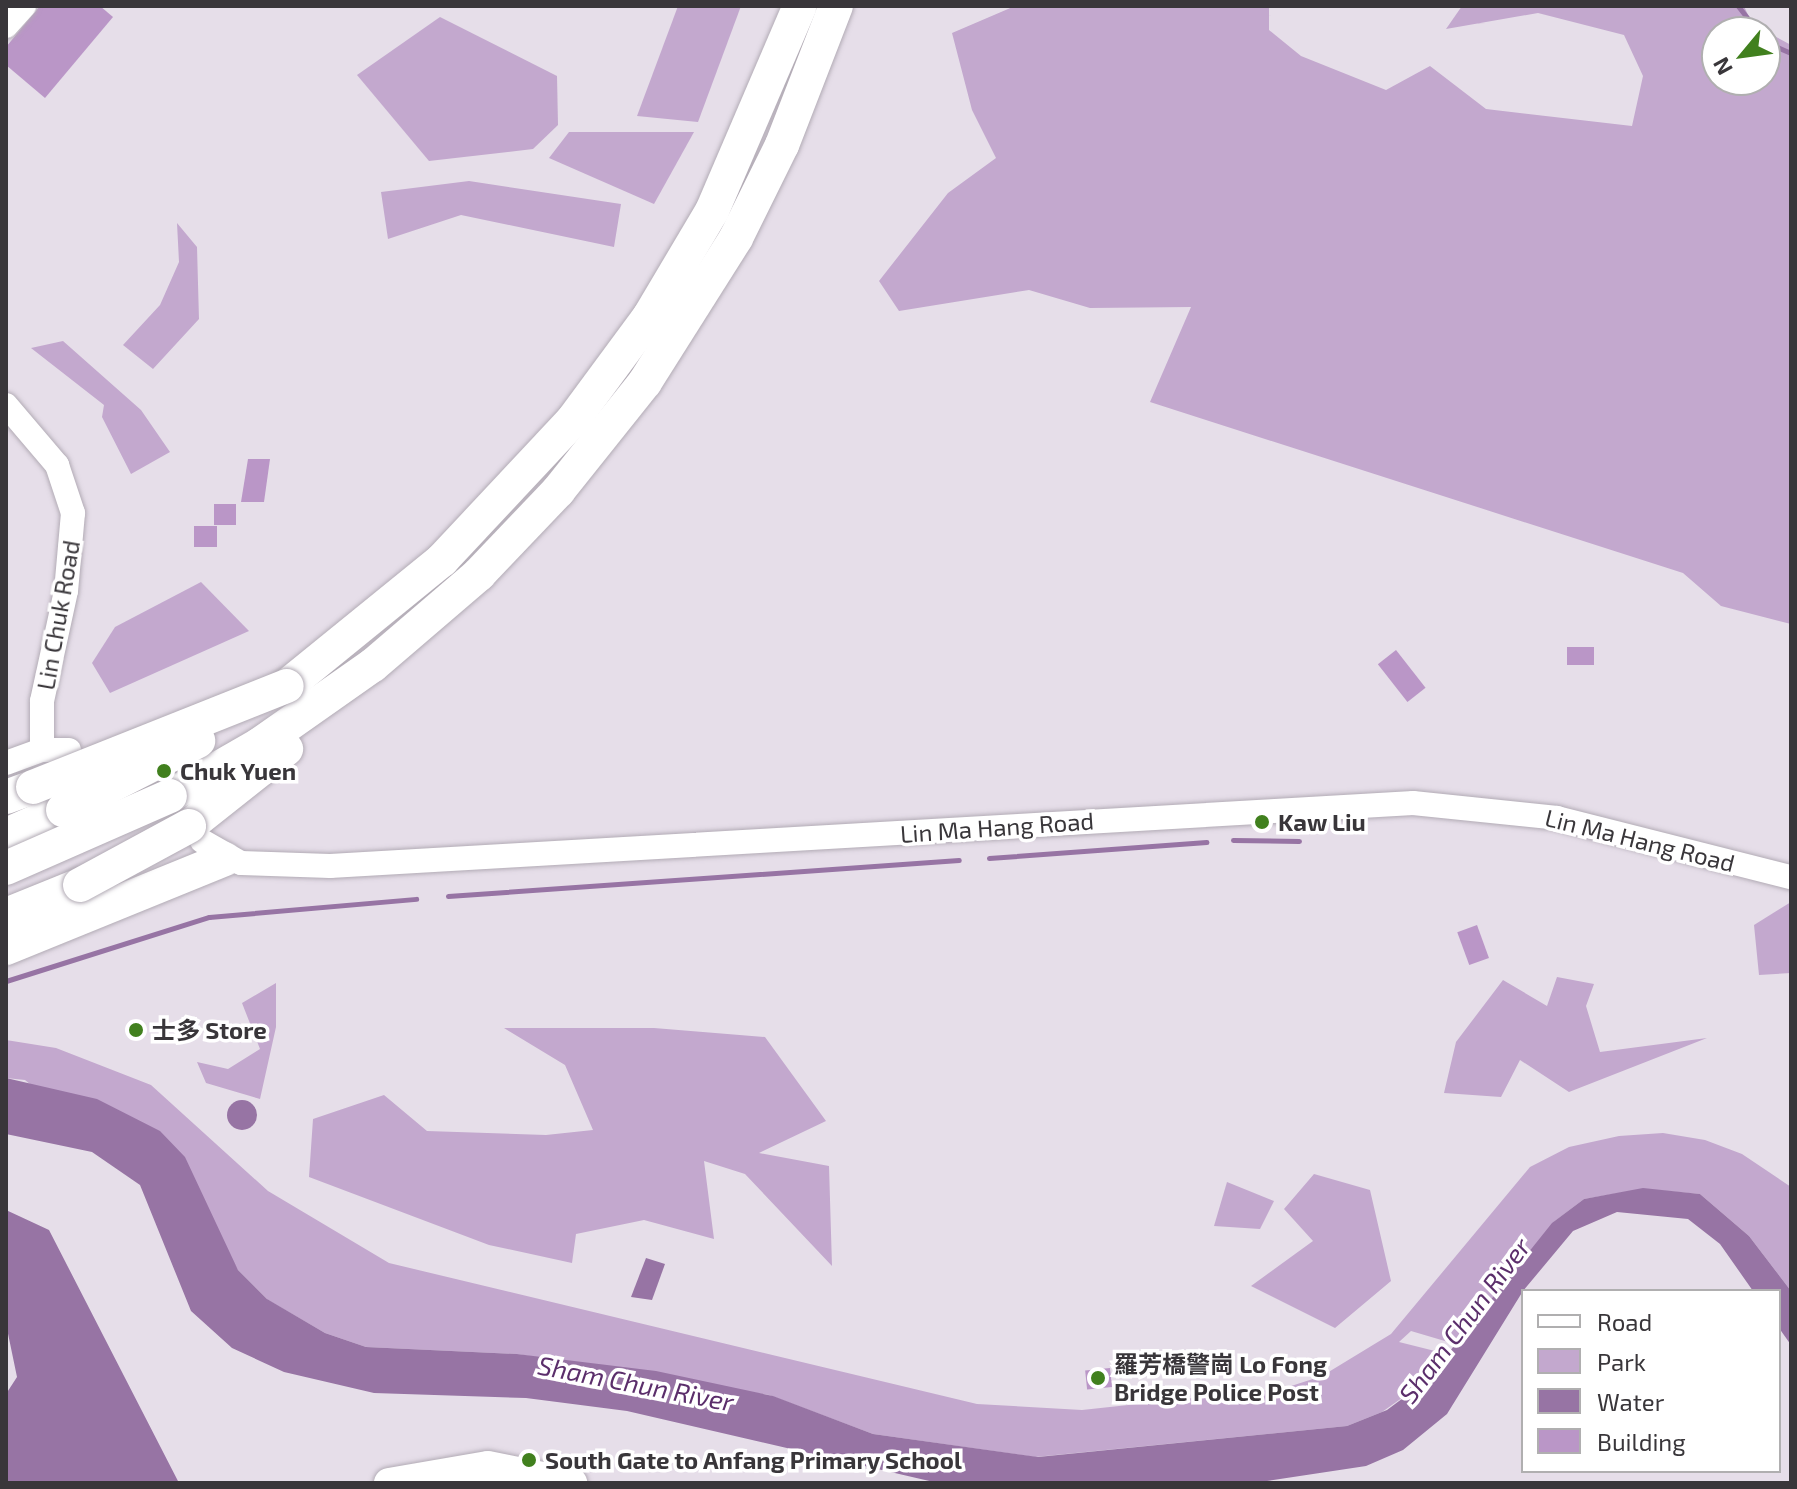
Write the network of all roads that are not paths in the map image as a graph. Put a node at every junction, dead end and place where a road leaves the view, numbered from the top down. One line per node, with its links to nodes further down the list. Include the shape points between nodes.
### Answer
1 (800, 6): 5 (highway, via 712,211 649,317 573,420 442,560)
2 (836, 6): 4 (highway, via 760,191 645,382 522,530)
3 (6, 405): 6 (street, Lin Chuk Road, via 57,465 73,513 66,591 42,701)
4 (373, 665): 12 (highway, bridge, via 195,783); 14 (highway, bridge, via 315,725 203,818 80,885)
5 (287, 686): 9 (highway, bridge); 10 (highway, bridge, via 153,766)
6 (42, 750): 7 (street); 8 (street)
7 (69, 750)
8 (6, 763)
9 (6, 797)
10 (6, 835)
11 (213, 850): 13 (street, Lin Ma Hang Road, via 261,866 330,866 1413,803 1557,818); 15 (highway)
12 (6, 868)
13 (1791, 877)
14 (6, 915)
15 (6, 948)
16 (524, 1478): 17 (main road, via 488,1466); 18 (main road)
17 (389, 1483)
18 (572, 1483)

